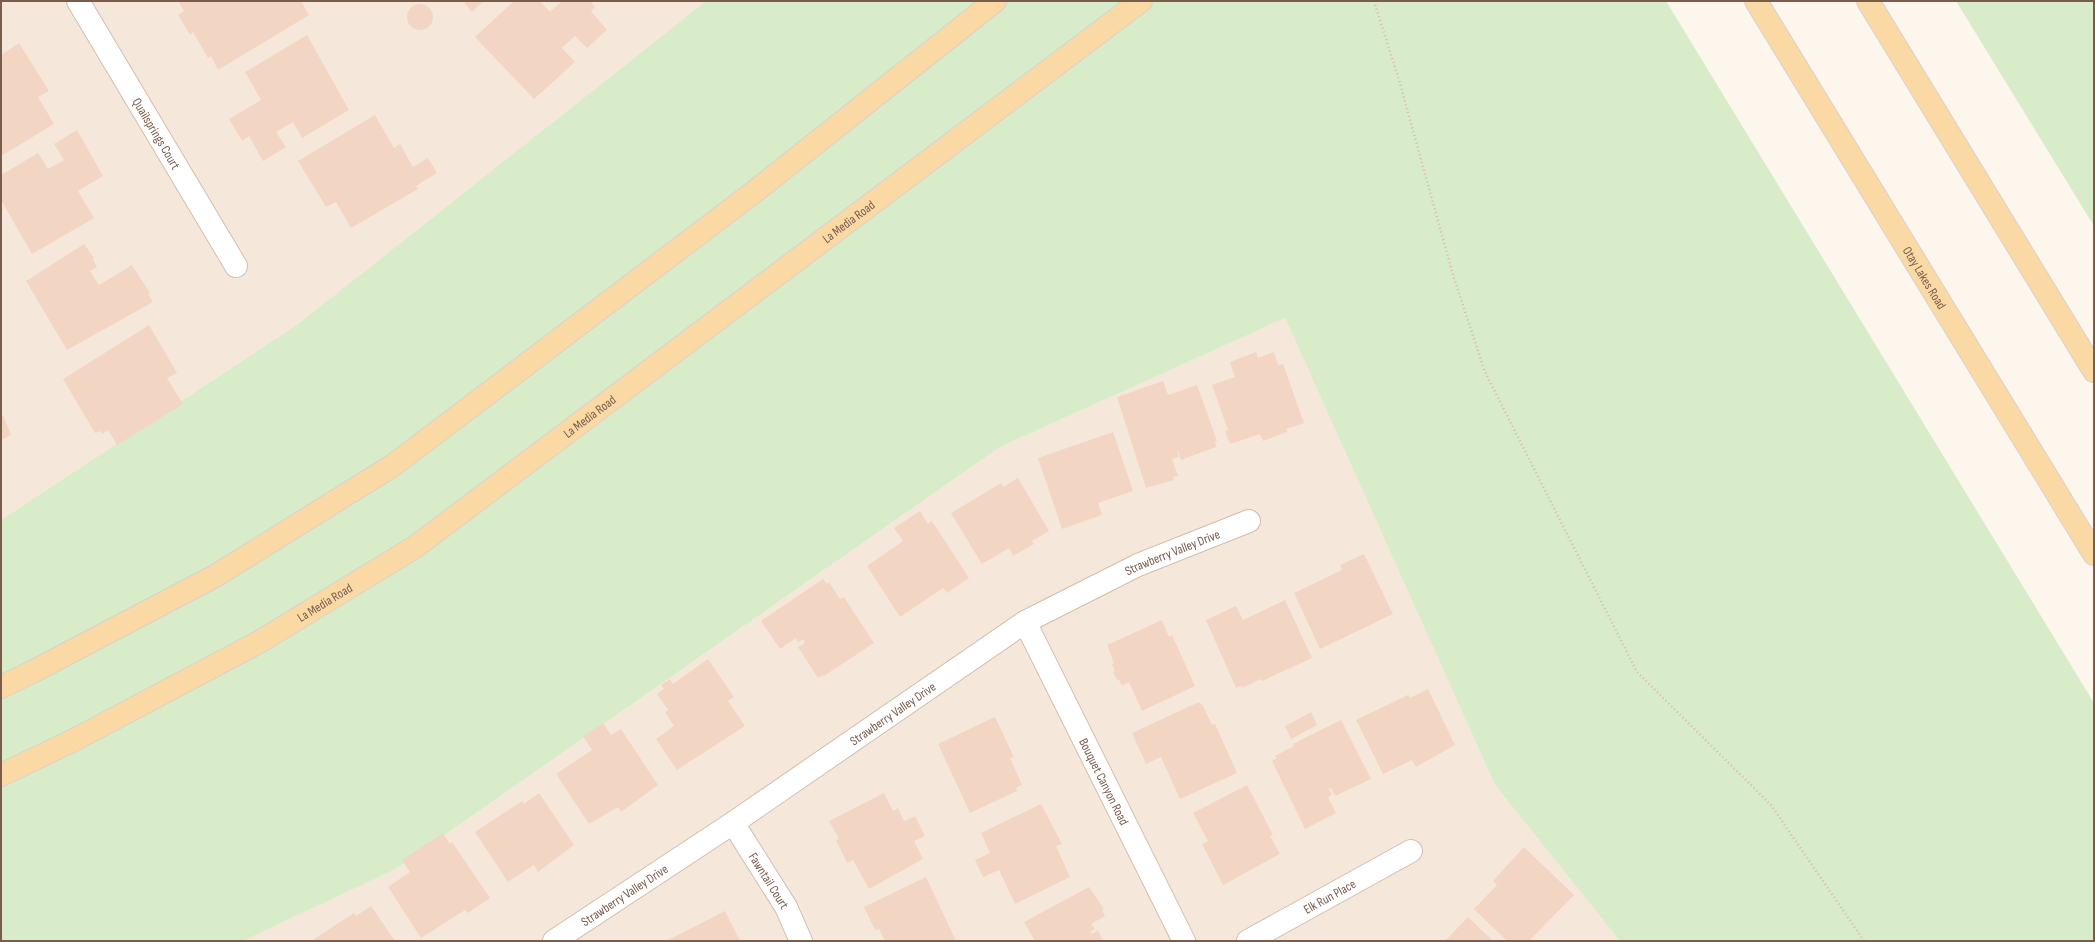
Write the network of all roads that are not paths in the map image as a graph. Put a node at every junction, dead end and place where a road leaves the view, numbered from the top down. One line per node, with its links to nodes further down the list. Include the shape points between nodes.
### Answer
1 (78, 1): 6 (street, Quailsprings Court)
2 (995, 1): 11 (main road, via 754,192 392,466 215,576)
3 (1141, 1): 12 (main road, La Media Road, via 415,547 259,642 74,740)
4 (1756, 1): 9 (main road, Otay Lakes Road)
5 (1868, 1): 7 (main road)
6 (236, 266)
7 (2094, 371)
8 (1249, 521): 10 (street, Strawberry Valley Drive, via 1138,565)
9 (2094, 554)
10 (1025, 622): 13 (street, Strawberry Valley Drive); 17 (street, Bouquet Canyon Road)
11 (1, 687)
12 (1, 775)
13 (733, 823): 15 (street, Strawberry Valley Drive); 16 (street, Fawntail Court, via 786,907)
14 (1411, 851): 18 (street, Elk Run Place)
15 (554, 941)
16 (801, 941)
17 (1184, 941)
18 (1248, 941)

